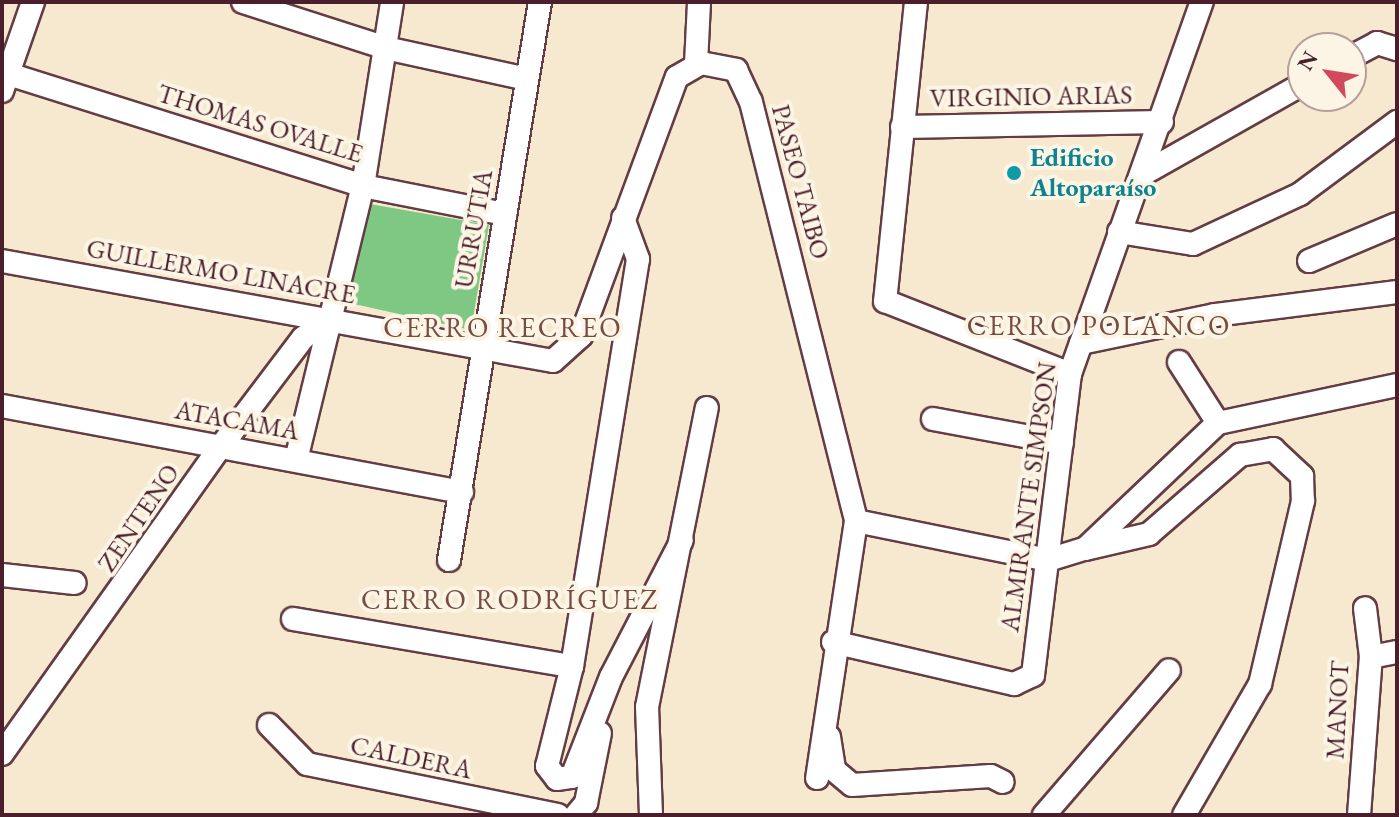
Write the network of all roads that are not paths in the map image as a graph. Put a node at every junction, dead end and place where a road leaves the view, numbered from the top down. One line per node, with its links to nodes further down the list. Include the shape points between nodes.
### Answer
1 (33, 2): 12 (street)
2 (243, 2): 8 (street)
3 (392, 2): 8 (street)
4 (540, 2): 13 (street, URRUTIA)
5 (699, 2): 11 (street)
6 (916, 2): 17 (street)
7 (1205, 4): 15 (street, ALMIRANTE SIMPSON)
8 (386, 48): 13 (street); 19 (street)
9 (1367, 48): 10 (street, via 1377,43)
10 (1397, 49)
11 (696, 64): 21 (street, via 668,93); 41 (street, PASEO TAIBO, via 726,66 744,79)
12 (4, 79): 19 (street, THOMAS OVALLE)
13 (527, 79): 20 (street, URRUTIA)
14 (1287, 93): 18 (street)
15 (1162, 122): 17 (street, VIRGINIO ARIAS); 18 (street, ALMIRANTE SIMPSON)
16 (1397, 122): 23 (street, via 1300,194 1193,244)
17 (902, 127): 31 (street, via 885,301)
18 (1143, 174): 23 (street, ALMIRANTE SIMPSON)
19 (363, 186): 20 (street, THOMAS OVALLE); 27 (street)
20 (505, 214): 29 (street, URRUTIA)
21 (623, 218): 29 (street, GUILLERMO LINACRE, via 568,354 553,361); 53 (street, via 638,259)
22 (1397, 224): 25 (street)
23 (1119, 232): 28 (street, ALMIRANTE SIMPSON)
24 (2, 261): 27 (street, GUILLERMO LINACRE)
25 (1309, 261)
26 (1397, 292): 28 (street, via 1215,315)
27 (328, 319): 29 (street, GUILLERMO LINACRE); 38 (street, ZENTENO, via 303,338); 39 (street)
28 (1081, 343): 31 (street, ALMIRANTE SIMPSON)
29 (482, 353): 40 (street, URRUTIA)
30 (1179, 362): 36 (street)
31 (1070, 374): 37 (street, ALMIRANTE SIMPSON)
32 (1397, 385): 36 (street)
33 (2, 406): 38 (street, ATACAMA)
34 (707, 408): 42 (street)
35 (933, 419): 37 (street)
36 (1218, 423): 43 (street)
37 (1062, 443): 45 (street, ALMIRANTE SIMPSON)
38 (222, 445): 39 (street, ATACAMA); 58 (street, ZENTENO)
39 (296, 460): 40 (street, ATACAMA)
40 (462, 492): 44 (street, URRUTIA)
41 (856, 521): 45 (street); 50 (street)
42 (682, 540): 55 (street); 63 (street, via 647,707)
43 (1085, 549): 45 (street); 65 (street, via 1149,534 1240,455 1273,449 1302,476 1303,501 1260,684)
44 (449, 560)
45 (1048, 560): 50 (street, ALMIRANTE SIMPSON, via 1026,682)
46 (2, 575): 47 (street)
47 (75, 583)
48 (1365, 608): 52 (street, MANOT)
49 (293, 619): 53 (street)
50 (833, 642): 56 (street)
51 (1397, 652): 52 (street)
52 (1371, 657): 66 (street, MANOT)
53 (572, 666): 55 (street, via 547,766 557,779 572,777)
54 (1169, 670): 64 (street)
55 (611, 677): 62 (street, via 586,803)
56 (824, 700): 59 (street); 60 (street, via 834,770 844,782)
57 (269, 725): 61 (street, CALDERA, via 307,764)
58 (2, 754)
59 (817, 778)
60 (1003, 782)
61 (558, 815)
62 (576, 815)
63 (651, 815)
64 (1044, 815)
65 (1184, 815)
66 (1359, 815)

